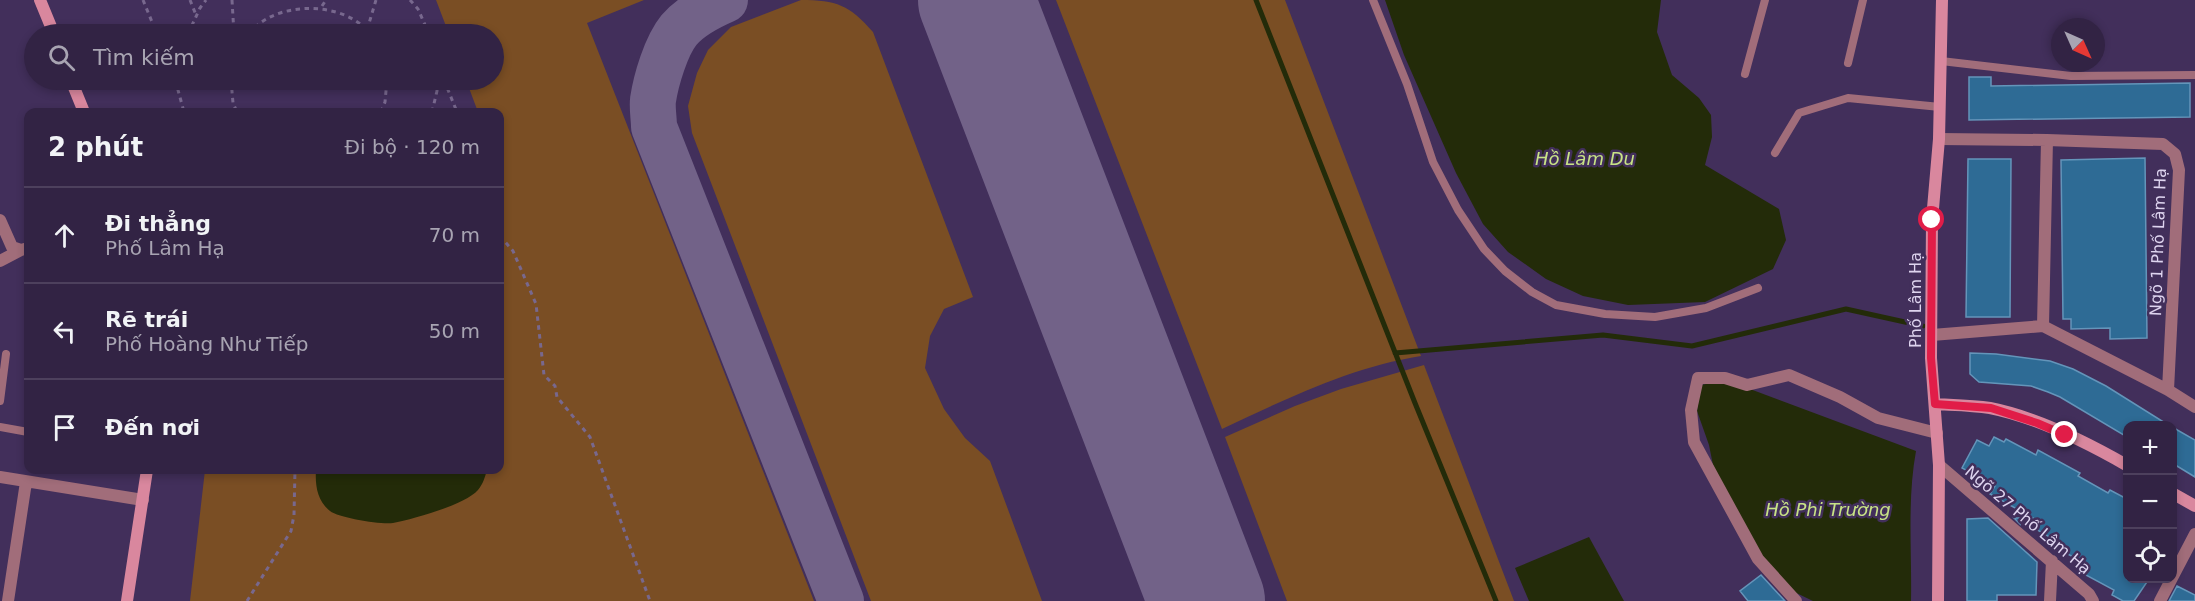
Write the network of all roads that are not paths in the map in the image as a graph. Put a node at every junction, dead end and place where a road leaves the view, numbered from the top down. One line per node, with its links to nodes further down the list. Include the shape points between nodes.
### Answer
1 (40, 0): 6 (street)
2 (1373, 0): 21 (lane, via 1433,162 1458,210 1484,249 1532,292 1557,305 1605,315 1655,317 1706,308)
3 (1765, 0): 9 (lane)
4 (1863, 0): 8 (lane)
5 (1942, 0): 7 (street, Phố Lâm Hạ)
6 (50, 24)
7 (1941, 61): 10 (lane, via 2071,75); 12 (street, Phố Lâm Hạ)
8 (1848, 63)
9 (1745, 74)
10 (2194, 75)
11 (75, 90): 13 (street)
12 (1940, 107): 14 (street, Phố Lâm Hạ); 16 (lane, via 1848,98 1799,113)
13 (82, 108)
14 (1939, 140): 15 (street, Ngõ 1 Phố Lâm Hạ); 23 (street, Phố Lâm Hạ, via 1932,220)
15 (2047, 140): 22 (street); 25 (street, Ngõ 1 Phố Lâm Hạ, via 2163,144 2175,154 2179,170)
16 (1775, 153)
17 (0, 220): 18 (street, via 12,247)
18 (24, 249)
19 (24, 249): 20 (street)
20 (0, 261)
21 (1758, 288)
22 (2043, 326): 23 (street); 25 (street)
23 (1932, 335): 27 (street, Phố Lâm Hạ)
24 (6, 354): 26 (lane)
25 (2168, 390): 28 (street)
26 (0, 401)
27 (1935, 404): 31 (street, Phố Lâm Hạ); 32 (street, via 2012,414)
28 (2195, 407)
29 (0, 427): 30 (lane)
30 (24, 431)
31 (1937, 433): 33 (street, Phố Lâm Hạ); 46 (street, via 1878,418 1790,375 1747,386 1725,378 1698,378 1691,410 1694,442 1758,559)
32 (2123, 464)
33 (1939, 465): 41 (street, Ngõ 27 Phố Lâm Hạ); 47 (street, Phố Lâm Hạ)
34 (146, 474): 38 (street)
35 (0, 477): 36 (street)
36 (26, 482): 38 (street); 44 (street)
37 (2177, 496): 39 (street)
38 (142, 500): 45 (street)
39 (2195, 506)
40 (2195, 534): 42 (street)
41 (2052, 561): 48 (street); 49 (street, Ngõ 27 Phố Lâm Hạ)
42 (2177, 568)
43 (2169, 583): 50 (street)
44 (8, 601)
45 (127, 601)
46 (1796, 601)
47 (1938, 601)
48 (2050, 601)
49 (2093, 601)
50 (2160, 601)

